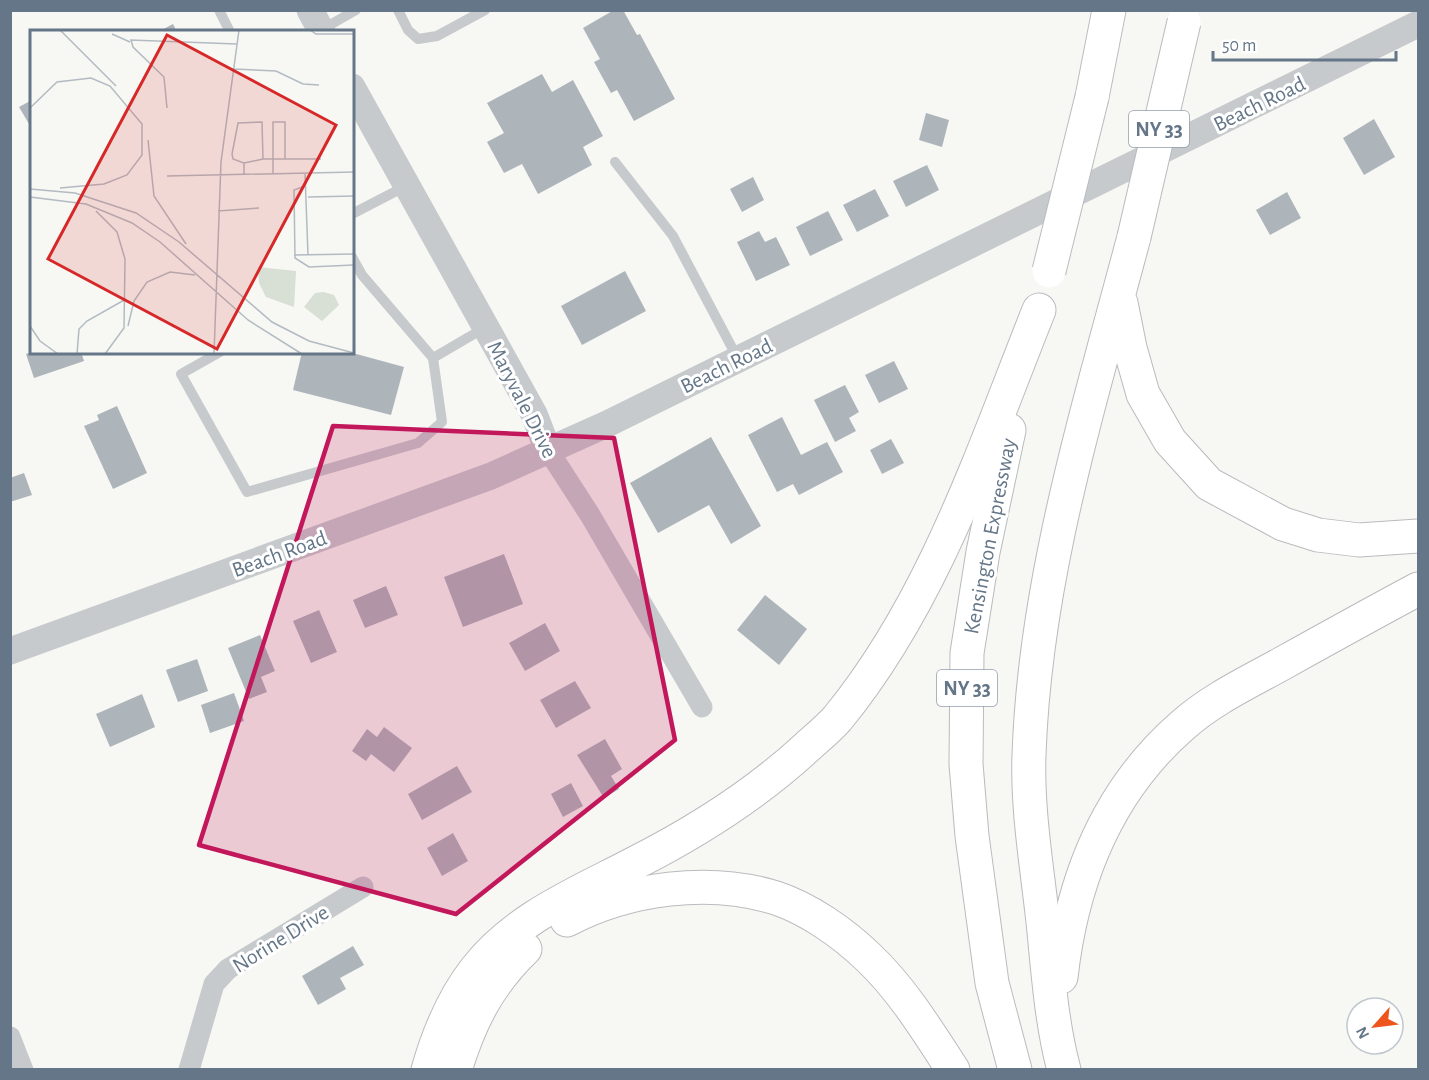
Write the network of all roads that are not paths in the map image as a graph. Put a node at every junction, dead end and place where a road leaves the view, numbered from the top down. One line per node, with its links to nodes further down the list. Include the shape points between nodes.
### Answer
1 (219, 10): 9 (lane)
2 (356, 10): 7 (lane)
3 (398, 10): 4 (lane, via 408,30 418,39 437,36)
4 (485, 10)
5 (1109, 10): 16 (highway, Kensington Expressway / NY 33, bridge, via 1092,97)
6 (1186, 16): 15 (highway, NY 33, bridge)
7 (318, 24)
8 (1419, 24): 20 (street, Beach Road)
9 (229, 30)
10 (354, 91): 12 (street, Maryvale Drive)
11 (615, 162): 20 (lane, via 673,236)
12 (407, 185): 13 (lane); 17 (street, Maryvale Drive)
13 (354, 213)
14 (357, 278): 19 (lane)
15 (1119, 292): 22 (highway, via 1143,394 1170,441 1209,484 1283,524 1318,535 1359,540); 27 (highway, NY 33, via 1050,567 1036,654 1029,757)
16 (1039, 310): 31 (highway, via 927,579 879,659 836,720 785,767 724,814 540,911 505,939 475,969 452,1008); 34 (highway, Kensington Expressway / NY 33, via 998,472 967,653 966,764 972,837 992,983)
17 (486, 327): 19 (lane); 21 (street, Maryvale Drive, via 534,414)
18 (216, 354): 19 (lane, via 181,374 247,492 418,443 442,422)
19 (433, 358)
20 (738, 359): 21 (street, Beach Road)
21 (548, 450): 24 (street, Beach Road, via 491,476); 25 (street, Maryvale Drive)
22 (1419, 536)
23 (1419, 589): 27 (highway, via 1225,695 1183,725 1146,763 1113,808 1094,844 1073,904)
24 (10, 651)
25 (702, 707)
26 (363, 886): 30 (street, Norine Drive, via 228,969 214,984)
27 (1055, 1035): 35 (highway, NY 33)
28 (10, 1037): 29 (street)
29 (24, 1070)
30 (189, 1070)
31 (428, 1070)
32 (454, 1070): 33 (highway, via 485,996 524,950 549,929 583,911 614,901 663,890 712,887 775,898 834,930 868,957 908,1001)
33 (953, 1070)
34 (1015, 1070)
35 (1064, 1070)

